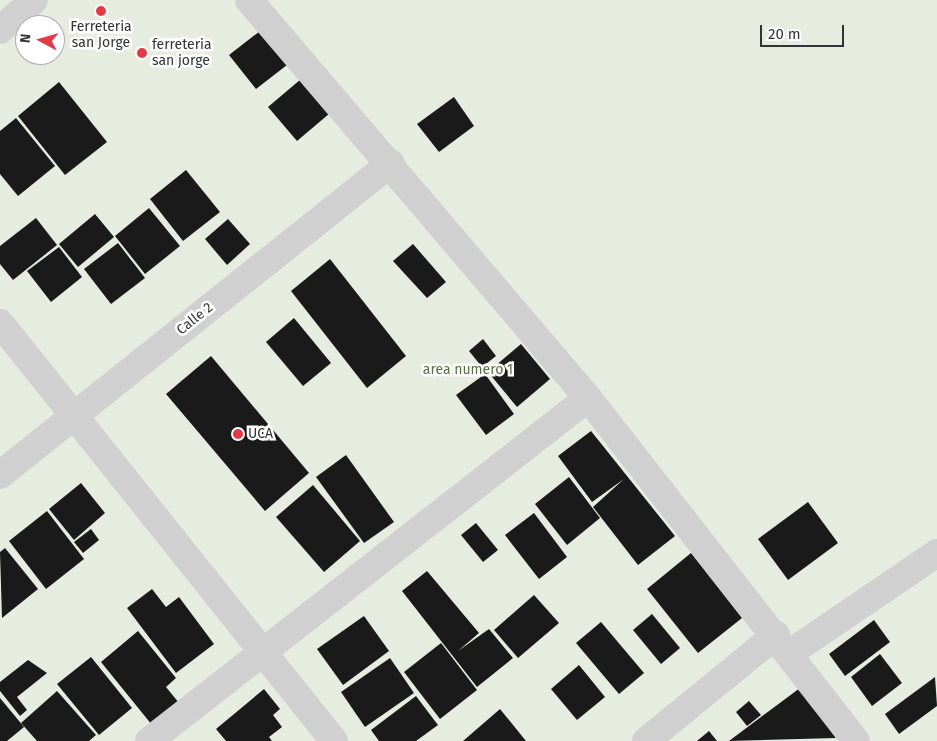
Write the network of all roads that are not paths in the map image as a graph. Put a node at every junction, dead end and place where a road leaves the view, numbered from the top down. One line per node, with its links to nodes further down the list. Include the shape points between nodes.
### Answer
1 (34, 0): 3 (street)
2 (249, 0): 4 (street)
3 (0, 30)
4 (390, 163): 6 (street); 7 (street, Calle 2)
5 (0, 323): 7 (street)
6 (588, 398): 10 (street); 11 (street)
7 (76, 415): 8 (street, Calle 2); 11 (street)
8 (0, 475)
9 (937, 553): 10 (street)
10 (783, 644): 14 (street); 15 (street)
11 (262, 650): 12 (street); 13 (street)
12 (149, 741)
13 (334, 741)
14 (646, 741)
15 (856, 741)

